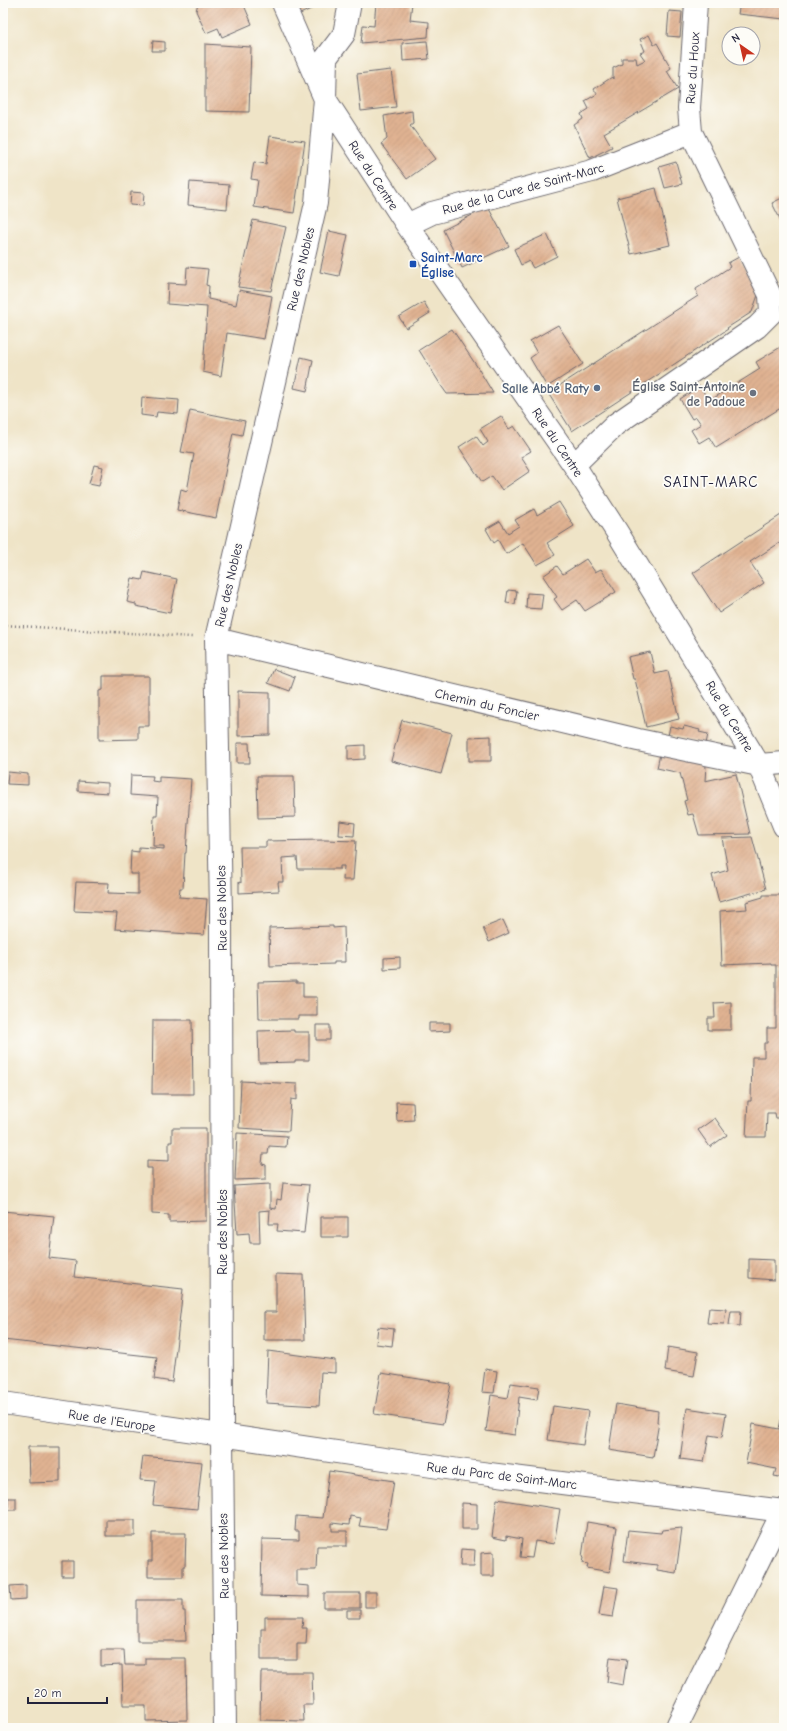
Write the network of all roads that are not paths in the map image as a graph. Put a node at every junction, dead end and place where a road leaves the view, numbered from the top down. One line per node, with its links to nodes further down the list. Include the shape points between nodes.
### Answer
1 (283, 3): 4 (street, Rue du Centre)
2 (350, 3): 4 (street, Rue des Nobles, via 344,34 326,58)
3 (696, 3): 5 (street, Rue du Houx, via 688,108)
4 (325, 99): 6 (street, Rue du Centre); 8 (street, Rue des Nobles, via 316,202)
5 (691, 132): 6 (street, Rue de la Cure de Saint-Marc, via 592,171 432,213); 7 (street, via 770,295 771,313 757,328 616,424)
6 (407, 225): 7 (street, Rue du Centre)
7 (574, 465): 10 (street, Rue du Centre)
8 (216, 639): 10 (street, Chemin du Foncier, via 638,740); 13 (street, Rue des Nobles, via 221,912)
9 (784, 763): 10 (street, Chemin du Foncier)
10 (759, 765): 11 (street, Rue du Centre)
11 (784, 826)
12 (3, 1403): 13 (street, Rue de l'Europe)
13 (222, 1436): 14 (street, Rue du Parc de Saint-Marc, via 466,1471); 16 (street, Rue des Nobles)
14 (783, 1511): 15 (street, Rue du Parc de Saint-Marc)
15 (678, 1724)
16 (225, 1728)

